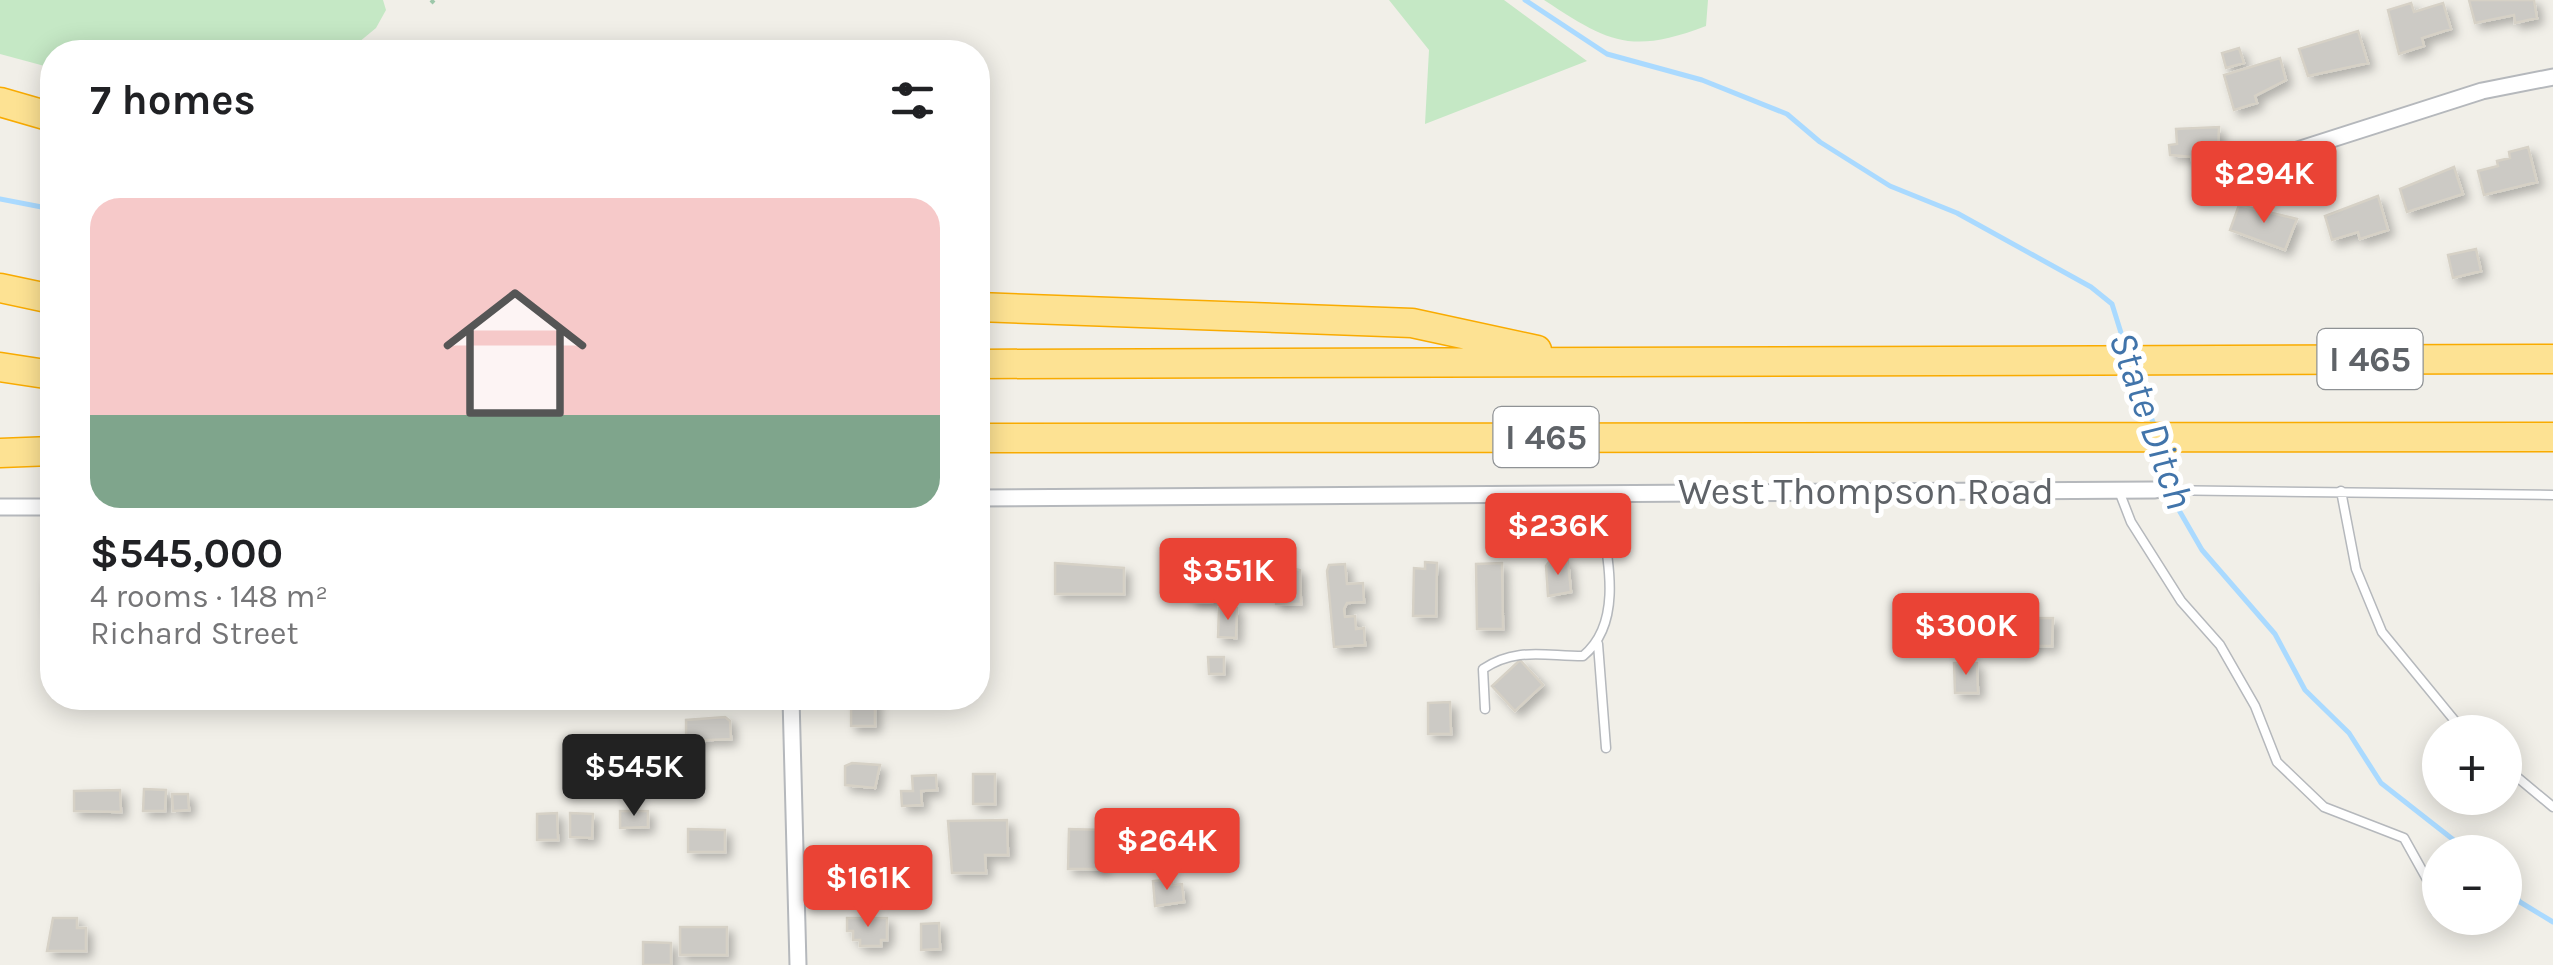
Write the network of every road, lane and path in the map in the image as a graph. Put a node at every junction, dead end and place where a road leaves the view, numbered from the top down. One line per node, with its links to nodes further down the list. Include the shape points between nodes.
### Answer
1 (2553, 77): 4 (street, via 2482,91)
2 (0, 102): 3 (highway)
3 (40, 114)
4 (2288, 153)
5 (0, 288): 6 (highway)
6 (40, 296)
7 (990, 307): 9 (highway, via 1412,323)
8 (2553, 359): 9 (highway, I 465)
9 (1597, 362): 10 (highway, I 465)
10 (990, 364)
11 (0, 367): 12 (highway)
12 (40, 374)
13 (2553, 437): 14 (highway, I 465)
14 (990, 438)
15 (40, 451): 16 (highway)
16 (0, 453)
17 (2119, 490): 18 (street, West Thompson Road); 19 (street, West Thompson Road); 32 (lane, via 2131,522 2182,601 2220,645 2277,762 2324,807 2404,838)
18 (2155, 490): 20 (lane)
19 (1597, 491): 22 (street, West Thompson Road); 25 (lane, via 1610,592)
20 (2341, 491): 21 (lane); 28 (lane, via 2356,569 2382,632)
21 (2553, 495)
22 (990, 498)
23 (40, 507): 24 (street)
24 (0, 508)
25 (1598, 644): 26 (lane, via 1583,656 1501,657 1483,669); 29 (lane)
26 (1485, 708)
27 (791, 710): 33 (street)
28 (2450, 715)
29 (1606, 748)
30 (2522, 781): 31 (lane)
31 (2553, 807)
32 (2422, 870)
33 (798, 965)

